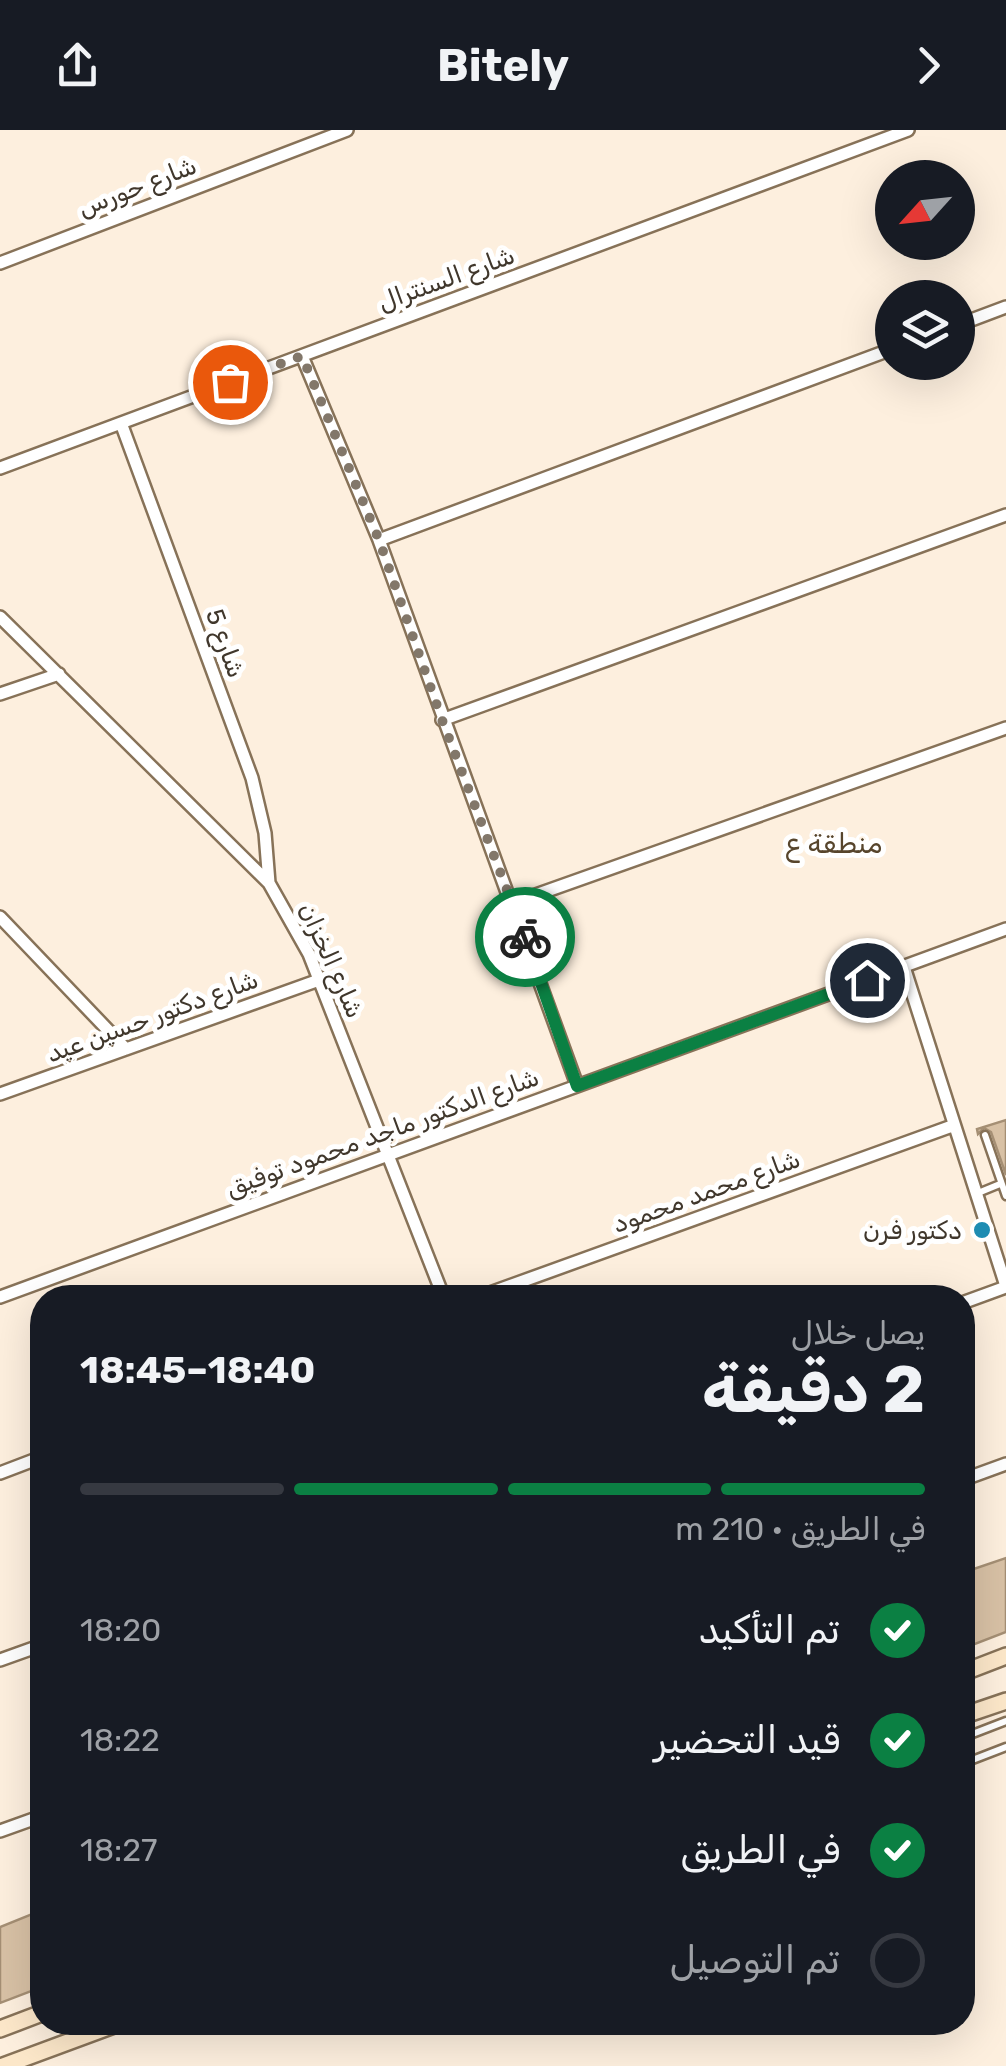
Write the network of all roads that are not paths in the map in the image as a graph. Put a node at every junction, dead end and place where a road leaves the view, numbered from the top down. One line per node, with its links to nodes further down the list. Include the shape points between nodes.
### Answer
1 (347, 130): 3 (street, شارع حورس)
2 (908, 130): 8 (street, شارع السنترال)
3 (332, 133): 4 (street, شارع حورس)
4 (0, 262)
5 (1006, 306): 6 (street)
6 (975, 318)
7 (875, 355): 12 (street)
8 (302, 356): 9 (street, شارع السنترال); 12 (street)
9 (122, 423): 10 (street, شارع السنترال); 18 (street, شارع 5, via 252,778)
10 (0, 468)
11 (1006, 515): 16 (street)
12 (379, 540): 16 (street)
13 (0, 618): 14 (street, شارع الخزان)
14 (58, 674): 15 (street); 18 (street, شارع الخزان)
15 (0, 694)
16 (442, 720): 19 (street)
17 (1006, 728): 19 (street)
18 (269, 883): 23 (street, شارع الخزان, via 296,924)
19 (513, 903): 25 (street)
20 (0, 917): 24 (street)
21 (1006, 929): 22 (street, شارع الدكتور ماجد محمود توفيق)
22 (904, 967): 25 (street, شارع الدكتور ماجد محمود توفيق); 27 (street)
23 (319, 980): 24 (street, شارع دكتور حسين عيد); 29 (street, شارع الخزان)
24 (126, 1049): 26 (street, شارع دكتور حسين عيد)
25 (577, 1086): 29 (street, شارع الدكتور ماجد محمود توفيق)
26 (0, 1094)
27 (952, 1126): 31 (street); 36 (street, شارع محمد محمود)
28 (985, 1135): 30 (lane)
29 (388, 1154): 33 (street, شارع الدكتور ماجد محمود توفيق); 35 (street, شارع الخزان)
30 (1000, 1184): 31 (lane); 32 (lane)
31 (975, 1194): 37 (street)
32 (1006, 1196)
33 (30, 1285)
34 (30, 1285): 38 (street, شارع الدكتور ماجد محمود توفيق)
35 (439, 1285)
36 (512, 1285)
37 (1006, 1286): 39 (street)
38 (0, 1296)
39 (975, 1298)
40 (30, 1462): 42 (street)
41 (1006, 1464): 43 (street)
42 (0, 1473)
43 (975, 1475)
44 (30, 1649): 46 (street)
45 (1006, 1656): 47 (street)
46 (0, 1660)
47 (975, 1668)
48 (1006, 1701): 49 (street)
49 (975, 1712)
50 (1006, 1721): 51 (lane)
51 (975, 1733)
52 (1006, 1747): 53 (lane)
53 (975, 1759)
54 (30, 1821): 55 (street)
55 (0, 1832)
56 (30, 2017): 57 (street)
57 (0, 2028)
58 (87, 2035): 59 (street)
59 (3, 2066)

